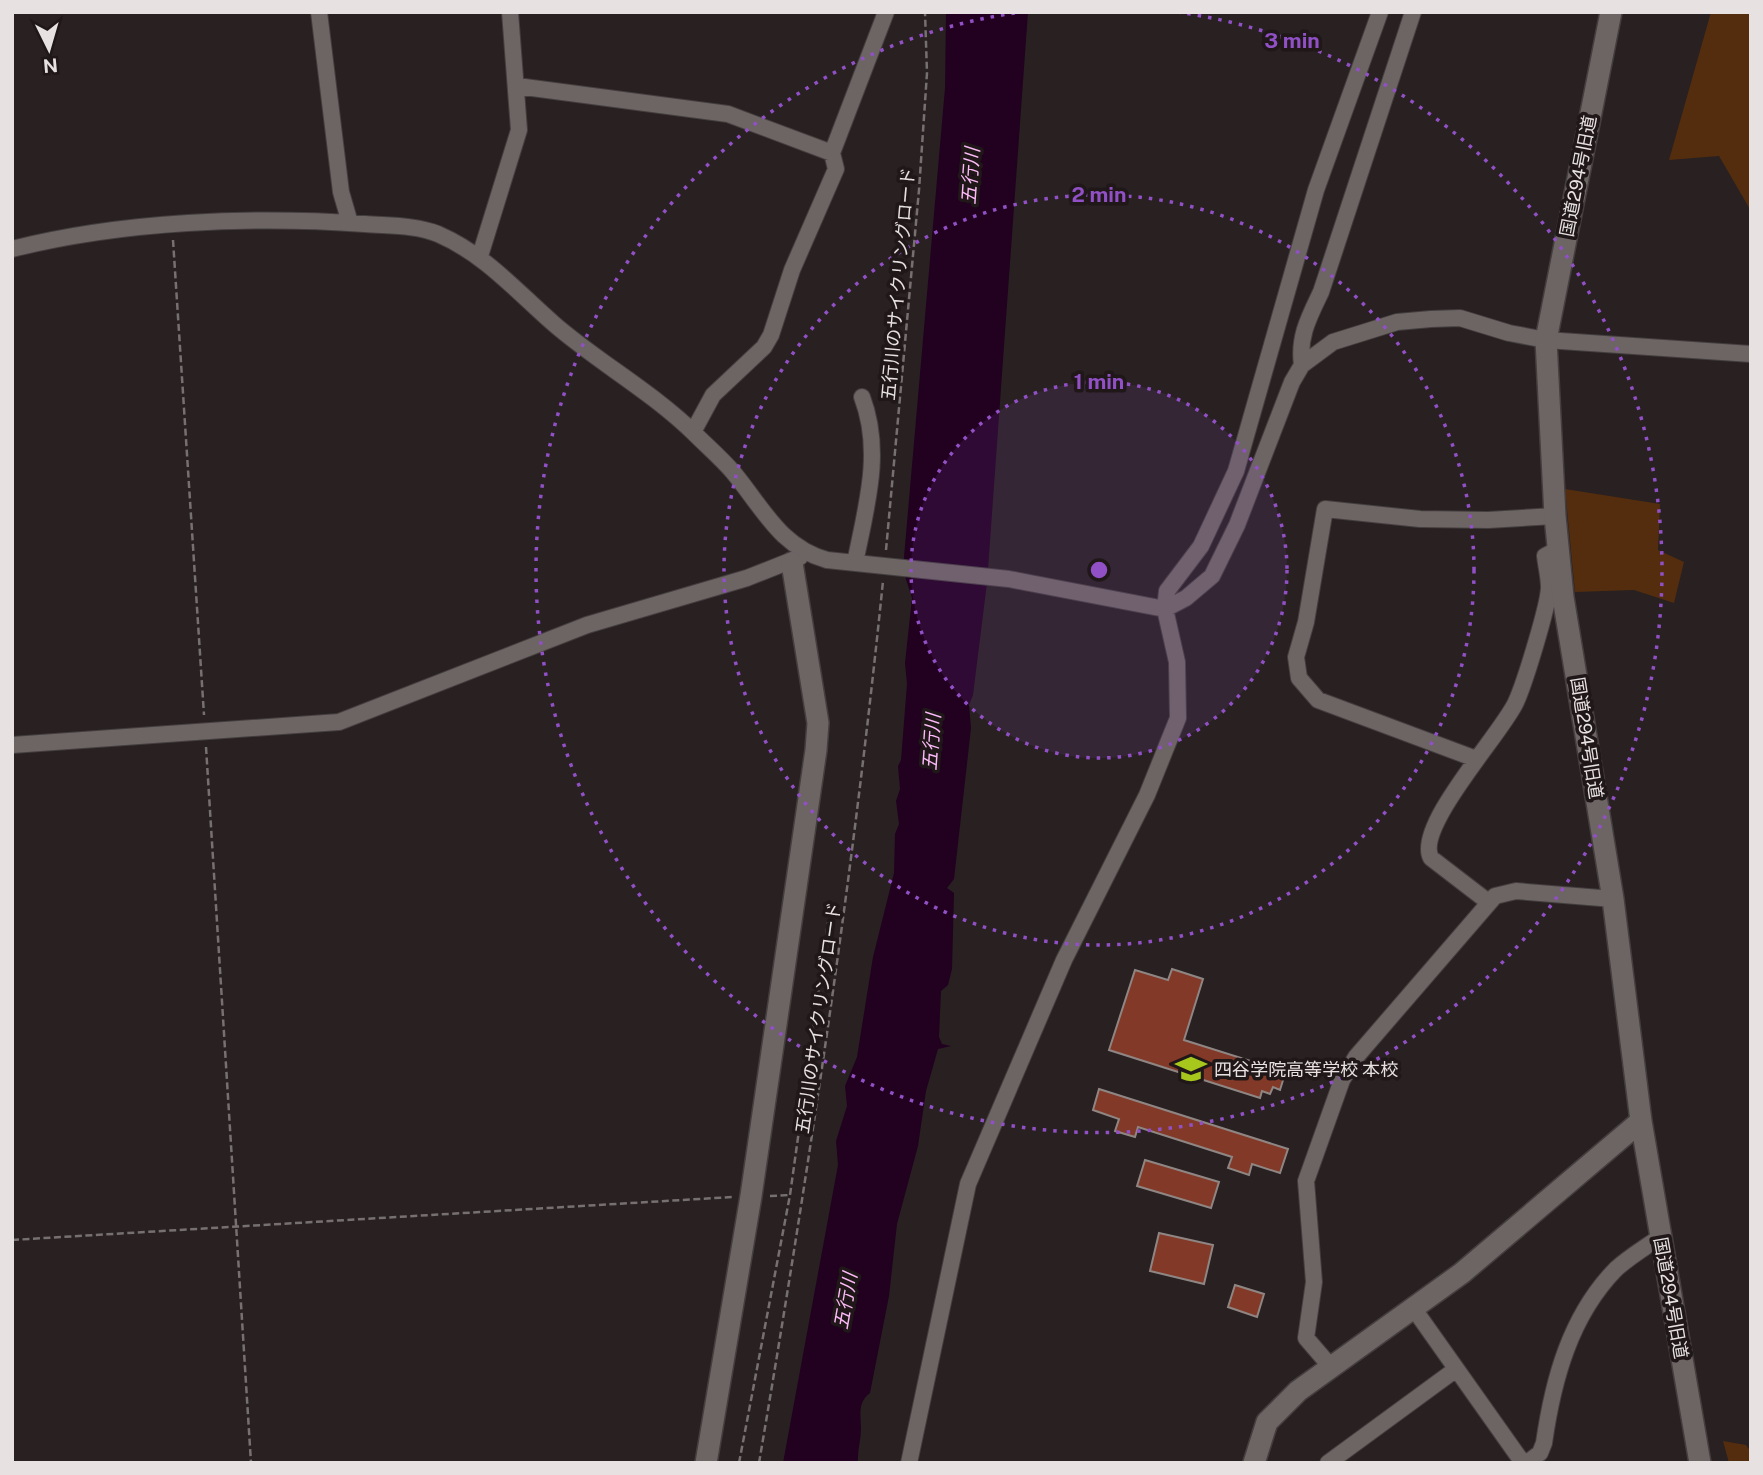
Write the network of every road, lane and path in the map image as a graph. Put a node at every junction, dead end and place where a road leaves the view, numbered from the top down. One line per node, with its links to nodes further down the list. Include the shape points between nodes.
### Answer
1 (319, 12): 10 (street, via 341,192)
2 (510, 12): 8 (street)
3 (886, 12): 9 (street)
4 (925, 12): 23 (path, 五行川のサイクリングロード, via 927,73 919,190)
5 (1380, 12): 24 (street, via 1316,190 1236,471 1201,546 1167,591)
6 (1413, 12): 16 (street, via 1321,292 1304,327 1299,346)
7 (1611, 12): 14 (street, 国道294号旧道)
8 (517, 86): 9 (street, via 728,114); 13 (street, via 519,130)
9 (832, 153): 18 (street, via 836,169 792,270 771,335 713,395)
10 (350, 223): 11 (street); 13 (street, via 435,233)
11 (172, 225): 12 (street); 25 (path)
12 (12, 249)
13 (480, 256): 18 (street, via 554,324)
14 (1546, 340): 15 (street); 16 (street, via 1460,318 1397,322 1333,342); 19 (street, 国道294号旧道)
15 (1751, 354)
16 (1302, 365): 24 (street, via 1212,576 1186,598)
17 (862, 397): 22 (street, via 871,422 874,467)
18 (693, 432): 21 (street, via 732,472)
19 (1555, 516): 20 (street, 国道294号旧道); 27 (street, via 1420,519 1325,509 1296,657 1300,678 1318,700)
20 (1558, 549): 27 (street, via 1545,556 1549,589 1517,699); 28 (street, 国道294号旧道)
21 (798, 558): 22 (street); 25 (street, via 587,625 339,722); 32 (street, via 818,723 817,750)
22 (855, 563): 23 (street)
23 (887, 566): 24 (street, via 1009,579); 42 (path, 五行川のサイクリングロード, via 836,989)
24 (1165, 608): 43 (street, via 1177,662 1178,718 1147,795 1064,960 968,1184)
25 (205, 733): 26 (street); 33 (path)
26 (12, 745)
27 (1476, 759): 29 (street, via 1441,817 1428,855)
28 (1613, 898): 29 (street, via 1516,891); 31 (street, 国道294号旧道)
29 (1487, 901): 37 (street, via 1444,958 1356,1057 1342,1080 1306,1181 1314,1282 1306,1338)
30 (828, 922): 41 (path, via 790,1195)
31 (1641, 1121): 34 (street, 国道294号旧道); 36 (street)
32 (751, 1196): 33 (path); 40 (street)
33 (237, 1226): 35 (path); 39 (path)
34 (1660, 1237): 46 (street, via 1617,1268 1592,1297 1559,1368 1540,1452); 47 (street, 国道294号旧道)
35 (12, 1240)
36 (1413, 1310): 37 (street); 38 (street)
37 (1331, 1367): 44 (street, via 1267,1422)
38 (1455, 1370): 45 (street); 46 (street)
39 (251, 1463)
40 (706, 1463)
41 (738, 1463)
42 (759, 1463)
43 (909, 1463)
44 (1254, 1463)
45 (1328, 1463)
46 (1525, 1463)
47 (1700, 1463)

